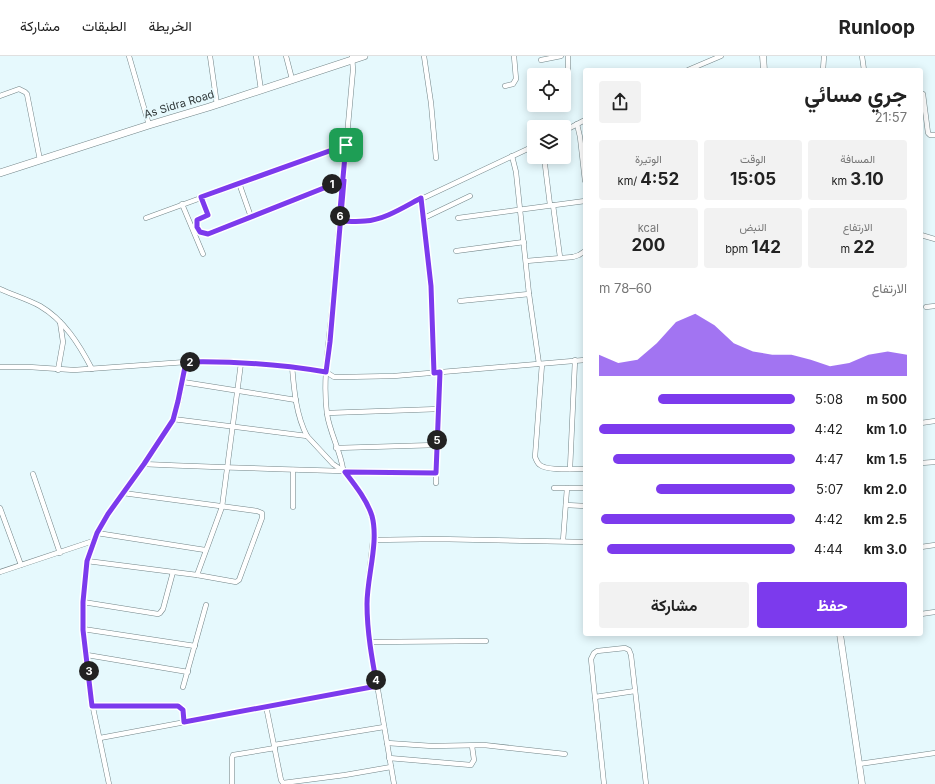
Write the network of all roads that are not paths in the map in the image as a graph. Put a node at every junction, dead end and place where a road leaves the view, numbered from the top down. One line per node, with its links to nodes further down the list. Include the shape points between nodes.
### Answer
1 (129, 56): 29 (street)
2 (210, 56): 26 (street)
3 (256, 56): 23 (street)
4 (286, 56): 21 (street)
5 (364, 56): 14 (main road, As Sidra Road)
6 (424, 56): 35 (street, via 432,104)
7 (514, 56): 22 (street, via 516,79 513,84)
8 (561, 56): 15 (street)
9 (568, 56): 16 (street)
10 (721, 56): 17 (street)
11 (763, 56): 18 (street)
12 (824, 56): 19 (street)
13 (862, 56): 20 (street)
14 (352, 58): 21 (main road, As Sidra Road); 32 (street)
15 (541, 60)
16 (568, 68)
17 (693, 68)
18 (764, 68)
19 (823, 68)
20 (864, 68)
21 (292, 79): 23 (main road, As Sidra Road)
22 (505, 86)
23 (261, 90): 26 (main road, As Sidra Road)
24 (923, 94): 31 (street, via 928,133)
25 (0, 96): 36 (street, via 19,89 25,92)
26 (217, 105): 29 (main road, As Sidra Road)
27 (583, 121): 28 (street)
28 (577, 124): 30 (street); 37 (street)
29 (149, 125): 36 (main road, As Sidra Road)
30 (571, 127)
31 (935, 136)
32 (346, 145): 40 (street); 41 (street)
33 (527, 149): 34 (street)
34 (512, 156): 44 (street); 48 (street)
35 (436, 158)
36 (40, 160): 39 (main road, As Sidra Road)
37 (583, 163)
38 (545, 164): 47 (street)
39 (0, 173)
40 (344, 180): 49 (street); 53 (street)
41 (239, 183): 43 (street); 49 (street)
42 (470, 196): 51 (street)
43 (201, 197): 46 (street); 49 (street, via 208,215 197,220 202,233 208,234)
44 (421, 198): 51 (street); 53 (street, via 381,218)
45 (583, 201): 47 (street)
46 (182, 204): 50 (street); 59 (street)
47 (552, 205): 48 (street); 60 (street)
48 (520, 209): 52 (street); 56 (street)
49 (251, 217)
50 (146, 218)
51 (424, 218): 79 (street, via 431,286)
52 (458, 218)
53 (339, 221): 77 (street)
54 (923, 236): 55 (street)
55 (935, 239)
56 (524, 242): 57 (street); 61 (street)
57 (456, 251)
58 (583, 253): 60 (street, via 580,256)
59 (202, 254)
60 (560, 258): 61 (street)
61 (526, 261): 63 (street)
62 (0, 289): 67 (street, via 38,305)
63 (529, 294): 64 (street); 72 (street)
64 (460, 301)
65 (935, 306): 66 (street)
66 (926, 307)
67 (60, 322): 75 (street, via 81,349); 76 (street, via 63,342)
68 (575, 360): 69 (street); 72 (street); 96 (street)
69 (583, 360)
70 (186, 362): 71 (street); 75 (street); 80 (street)
71 (241, 363): 73 (street); 81 (street)
72 (540, 364): 78 (street); 96 (street, via 535,457 540,466)
73 (292, 366): 77 (street); 82 (street)
74 (0, 367): 76 (street)
75 (92, 369): 76 (street)
76 (58, 370)
77 (326, 372): 79 (street, via 334,377); 84 (street)
78 (440, 372): 79 (street); 83 (street)
79 (434, 373)
80 (183, 382): 81 (street); 85 (street)
81 (237, 390): 82 (street); 88 (street)
82 (296, 400): 89 (street)
83 (439, 409): 84 (street); 90 (street)
84 (327, 413): 91 (street)
85 (173, 420): 88 (street); 93 (street)
86 (935, 421): 87 (street)
87 (923, 422)
88 (233, 427): 89 (street); 95 (street)
89 (307, 436): 99 (street, via 333,464)
90 (436, 445): 91 (street); 100 (street)
91 (336, 448): 99 (street)
92 (935, 462): 94 (street)
93 (144, 464): 95 (street); 106 (street)
94 (923, 464)
95 (227, 467): 98 (street); 109 (street)
96 (570, 469): 97 (street)
97 (583, 469)
98 (293, 470): 99 (street); 110 (street)
99 (344, 470): 100 (street); 113 (street, via 367,504 373,523)
100 (436, 473): 102 (street)
101 (33, 474): 120 (street)
102 (436, 483)
103 (554, 488): 104 (street)
104 (567, 488): 105 (street); 107 (street)
105 (583, 488)
106 (123, 493): 109 (street); 112 (street)
107 (566, 505): 108 (street); 115 (street)
108 (583, 506)
109 (222, 507): 119 (street); 125 (street, via 257,511 262,514 239,580 236,582)
110 (294, 507)
111 (0, 508): 122 (street)
112 (97, 533): 114 (street); 119 (street)
113 (373, 540): 115 (street); 133 (street, via 367,604)
114 (93, 541): 120 (street); 121 (street)
115 (564, 541): 116 (street)
116 (583, 542)
117 (935, 545): 118 (street)
118 (923, 547)
119 (205, 550): 125 (street)
120 (60, 553): 122 (street)
121 (87, 561): 124 (street); 126 (street)
122 (21, 565): 123 (street)
123 (0, 572)
124 (173, 572): 125 (street); 126 (street, via 163,609 158,614)
125 (197, 575)
126 (83, 602): 130 (street)
127 (206, 605): 134 (street)
128 (935, 612): 129 (street)
129 (923, 614)
130 (83, 630): 134 (street); 135 (street)
131 (840, 636): 152 (street)
132 (486, 641): 133 (street)
133 (370, 642): 137 (street)
134 (195, 646): 136 (street)
135 (87, 655): 136 (street); 141 (street)
136 (188, 672): 138 (street)
137 (377, 686): 142 (street); 144 (street)
138 (183, 687)
139 (635, 691): 140 (street); 140 (street, via 629,650 625,648 597,651 591,659); 158 (street)
140 (595, 697): 157 (street)
141 (92, 706): 143 (street, via 178,706 183,710); 145 (street)
142 (266, 706): 143 (street); 147 (street)
143 (184, 722): 145 (street)
144 (384, 727): 146 (street); 147 (street)
145 (100, 738): 154 (street)
146 (387, 743): 148 (street); 151 (street)
147 (274, 746): 153 (street, via 283,782); 155 (street, via 233,755)
148 (472, 746): 150 (street, via 515,747); 151 (street, via 474,760 470,765)
149 (935, 753): 152 (street)
150 (565, 754)
151 (389, 758): 153 (street)
152 (859, 764): 159 (street)
153 (391, 767): 156 (street)
154 (109, 784)
155 (232, 784)
156 (394, 784)
157 (604, 784)
158 (646, 784)
159 (862, 784)

